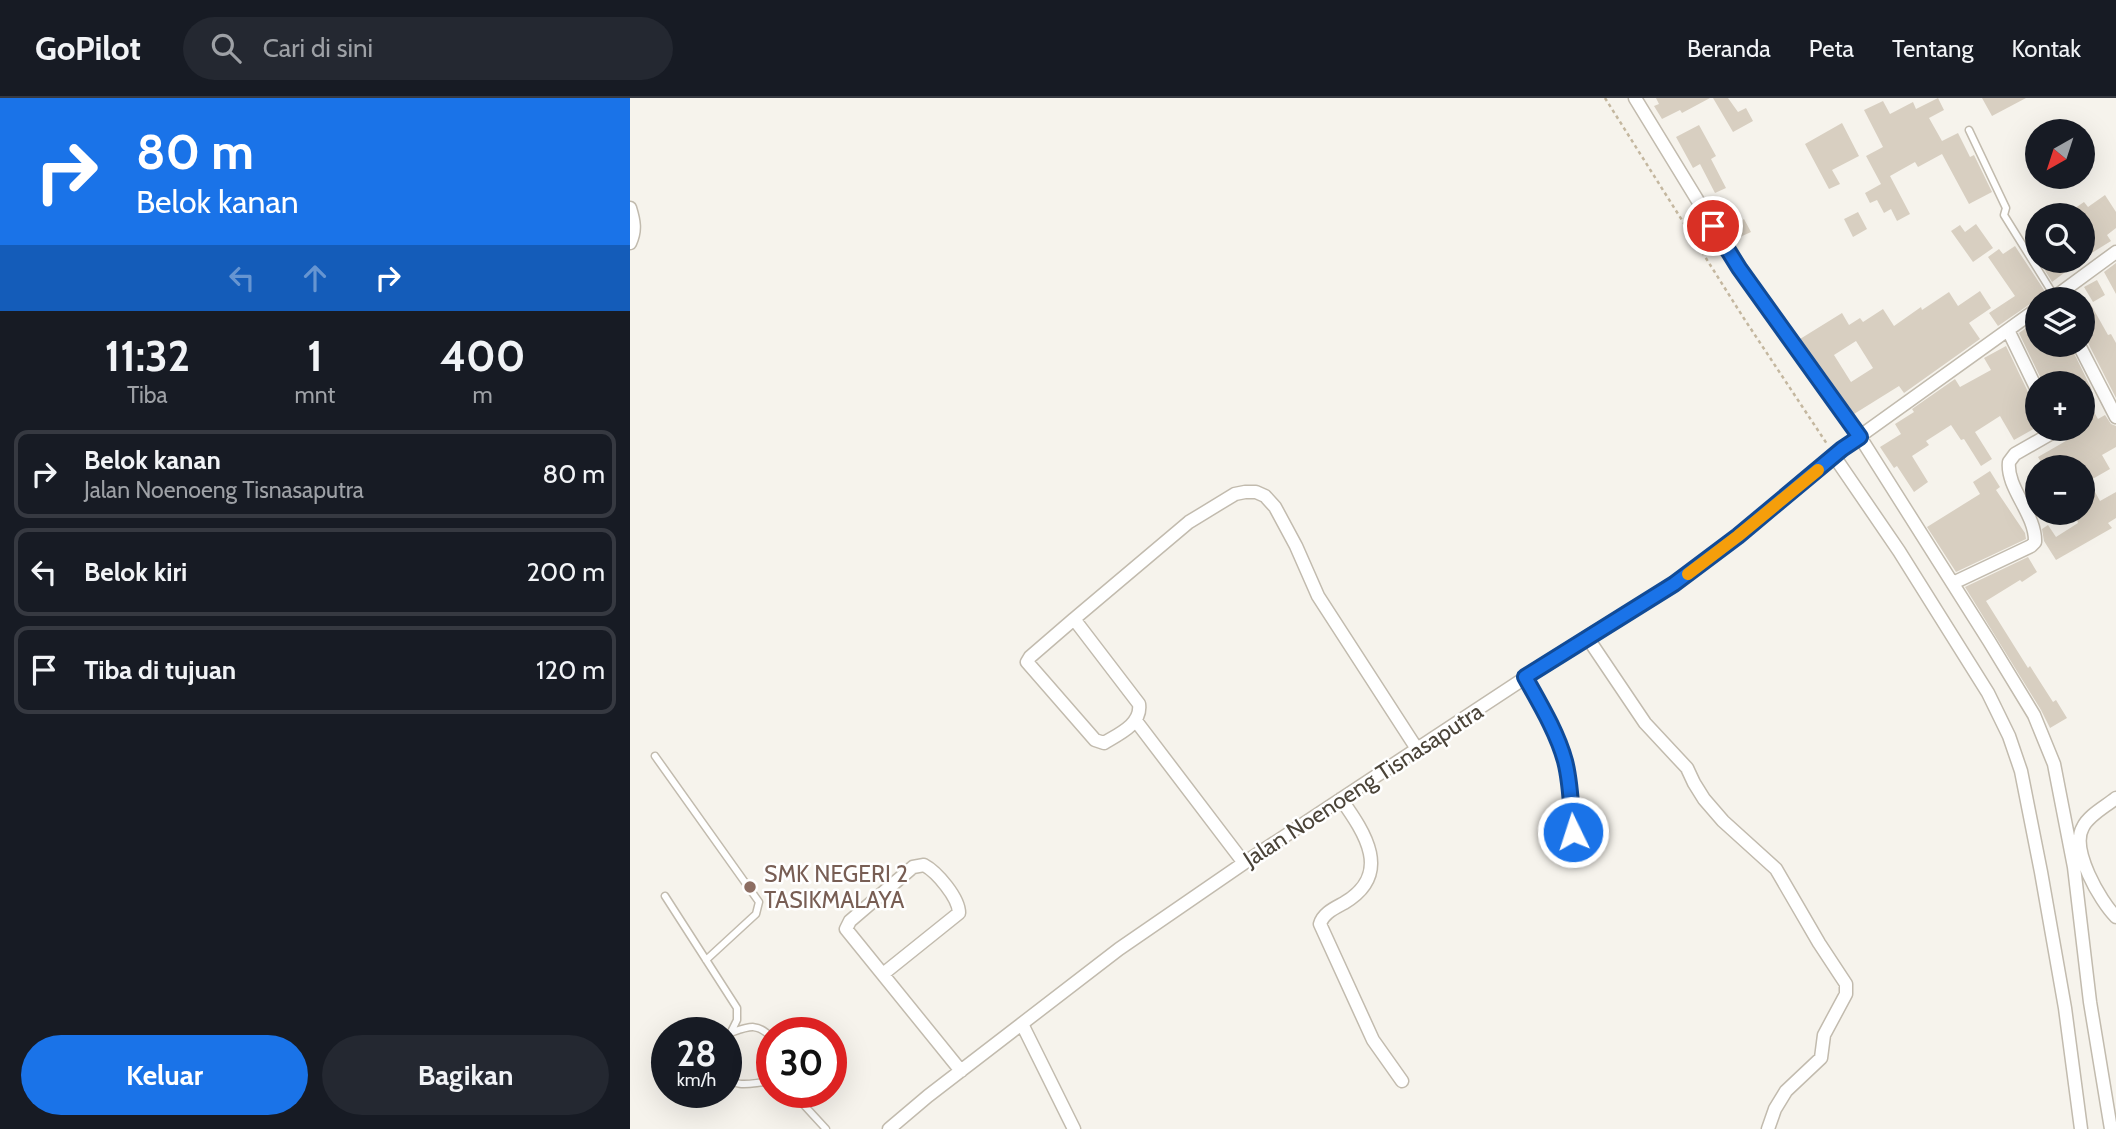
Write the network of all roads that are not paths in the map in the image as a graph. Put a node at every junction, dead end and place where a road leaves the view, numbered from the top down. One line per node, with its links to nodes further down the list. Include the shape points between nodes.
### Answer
1 (1635, 98): 13 (street, via 1739,268)
2 (1969, 130): 6 (lane, via 2006,208 2004,215)
3 (630, 208): 4 (street, via 634,232)
4 (630, 243)
5 (2116, 252): 7 (street)
6 (2047, 287)
7 (2069, 287)
8 (2025, 318): 9 (street, Jalan Noenoeng Tisnasaputra)
9 (2008, 330): 11 (street); 13 (street, Jalan Noenoeng Tisnasaputra)
10 (2085, 357): 12 (street)
11 (2028, 371)
12 (2116, 417)
13 (1857, 439): 15 (street, Jalan Noenoeng Tisnasaputra); 16 (street)
14 (2038, 441): 16 (street, via 2009,462 2035,542)
15 (1838, 453): 18 (street, Jalan Noenoeng Tisnasaputra, via 1674,584); 40 (street, via 1988,693 2009,736 2021,771 2041,873)
16 (1953, 583): 41 (street, via 2034,715 2054,764 2074,867)
17 (1074, 619): 20 (street, via 1139,704); 20 (street, via 1030,657 1030,667 1098,743); 21 (street, via 1189,522 1235,494 1256,492 1275,507 1318,596)
18 (1587, 637): 19 (street, Jalan Noenoeng Tisnasaputra); 39 (street, via 1645,723 1687,768 1704,799 1776,869 1846,984 1846,994 1824,1035 1821,1058 1786,1091)
19 (1525, 677): 21 (street, Jalan Noenoeng Tisnasaputra); 25 (street, via 1565,760)
20 (1136, 721): 26 (street)
21 (1417, 749): 24 (street, Jalan Noenoeng Tisnasaputra)
22 (655, 756): 29 (lane, via 759,902 756,914)
23 (2116, 798): 28 (street, via 2088,821 2080,835 2086,867)
24 (1342, 799): 26 (street, Jalan Noenoeng Tisnasaputra); 34 (street, via 1368,843 1370,871 1367,883 1320,923 1373,1040)
25 (1573, 832)
26 (1244, 863): 32 (street, Jalan Noenoeng Tisnasaputra, via 1119,949)
27 (665, 896): 29 (lane)
28 (2116, 917)
29 (706, 960): 31 (lane, via 737,1008)
30 (883, 974): 30 (street, via 959,914 957,901 924,864 913,867 846,926); 33 (street)
31 (737, 1017)
32 (1022, 1024): 33 (street, Jalan Noenoeng Tisnasaputra); 38 (street)
33 (961, 1071): 37 (street, Jalan Noenoeng Tisnasaputra)
34 (1402, 1081)
35 (807, 1108): 36 (lane)
36 (826, 1129)
37 (889, 1129)
38 (1074, 1129)
39 (1768, 1129)
40 (2081, 1129)
41 (2111, 1129)

